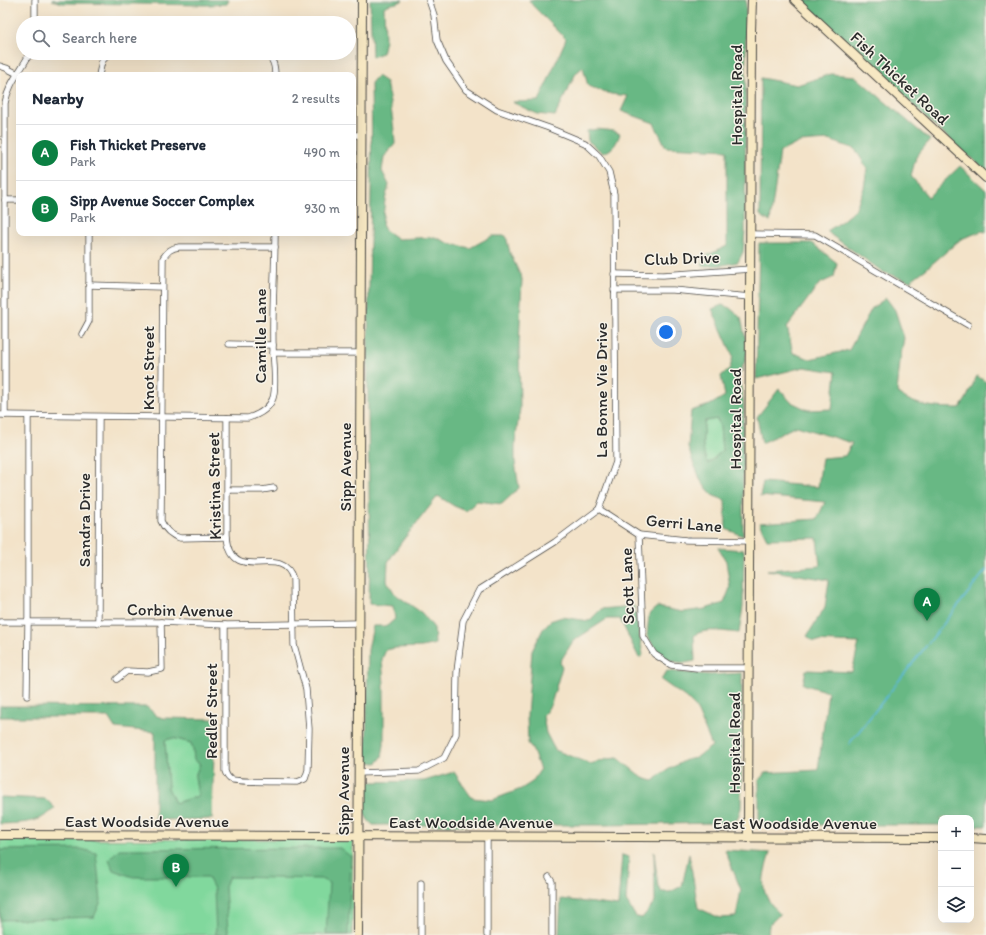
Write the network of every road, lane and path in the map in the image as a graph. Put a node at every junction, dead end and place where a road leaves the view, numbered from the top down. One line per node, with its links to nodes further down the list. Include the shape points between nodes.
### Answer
1 (35, 0): 6 (street)
2 (362, 0): 16 (street, Sipp Avenue)
3 (429, 0): 25 (street, La Bonne Vie Drive, via 437,40 446,62 466,90 497,110 585,143 599,156 609,172 614,194)
4 (752, 0): 20 (street, Hospital Road)
5 (794, 0): 17 (street, Fish Thicket Road)
6 (35, 16)
7 (25, 60): 11 (street)
8 (103, 60): 12 (street)
9 (272, 60): 13 (street)
10 (0, 66): 14 (street)
11 (17, 72)
12 (100, 72)
13 (275, 72)
14 (16, 74): 18 (street, via 7,91 5,102)
15 (356, 135): 16 (street)
16 (362, 135): 35 (street, Sipp Avenue)
17 (986, 178)
18 (4, 200): 19 (street); 36 (street)
19 (16, 200)
20 (750, 234): 24 (street, Hospital Road); 30 (street, via 815,234)
21 (89, 236): 26 (street)
22 (275, 236): 23 (street, Camille Lane)
23 (275, 247): 27 (street, Knot Street, via 173,248 163,258); 33 (street, Camille Lane)
24 (750, 269): 25 (street, Club Drive, via 663,275); 29 (street, Hospital Road)
25 (614, 274): 28 (street, La Bonne Vie Drive)
26 (89, 285): 27 (street); 31 (street, via 89,321)
27 (162, 287): 38 (street, Knot Street)
28 (614, 290): 29 (street, via 673,290); 43 (street, La Bonne Vie Drive, via 616,462)
29 (750, 297): 46 (street, Hospital Road)
30 (968, 325)
31 (82, 334)
32 (229, 344): 33 (street)
33 (273, 345): 34 (street, Camille Lane)
34 (274, 353): 35 (street); 40 (street, Camille Lane, via 273,398 268,406 256,416)
35 (361, 353): 51 (street, Sipp Avenue)
36 (2, 415): 37 (street, Camille Lane)
37 (28, 416): 39 (street, Camille Lane); 48 (street)
38 (162, 416): 39 (street, Camille Lane); 40 (street, Camille Lane); 45 (street, Knot Street, via 161,521 164,528 180,538)
39 (99, 417): 50 (street, Sandra Drive)
40 (227, 418): 42 (street, Kristina Street)
41 (274, 488): 42 (street)
42 (228, 490): 45 (street, Kristina Street)
43 (599, 510): 44 (street, Gerri Lane); 57 (street, via 555,542 479,590 462,621 457,672 456,734 444,758 419,771)
44 (639, 535): 46 (street, Gerri Lane, via 686,540); 54 (street, Scott Lane, via 643,636 654,654 671,665 696,668)
45 (227, 537): 53 (street, Kristina Street, via 230,553 235,558 248,562 279,563 291,572)
46 (750, 541): 54 (street, Hospital Road)
47 (0, 622): 48 (street, Corbin Avenue)
48 (28, 622): 50 (street, Corbin Avenue); 56 (street)
49 (161, 622): 50 (street, Corbin Avenue); 52 (street, Corbin Avenue); 55 (street, via 162,669 148,672 127,671)
50 (98, 623)
51 (360, 623): 53 (street, Corbin Avenue); 57 (street, Sipp Avenue)
52 (225, 624): 53 (street, Corbin Avenue); 53 (street, Redlef Street, via 226,775 235,780 297,782 305,779 308,770 309,729 306,689 294,645)
53 (293, 624)
54 (749, 668): 61 (street, Hospital Road)
55 (117, 679)
56 (27, 696)
57 (358, 773): 59 (street, Sipp Avenue)
58 (0, 835): 59 (street, East Woodside Avenue)
59 (358, 836): 60 (street, East Woodside Avenue); 67 (street, Sipp Avenue)
60 (487, 837): 61 (street, East Woodside Avenue); 69 (street)
61 (748, 838): 62 (street, East Woodside Avenue)
62 (938, 838)
63 (974, 838): 64 (street)
64 (986, 838)
65 (549, 877): 70 (street, via 552,882)
66 (421, 883): 68 (street)
67 (358, 935)
68 (421, 935)
69 (487, 935)
70 (552, 935)

